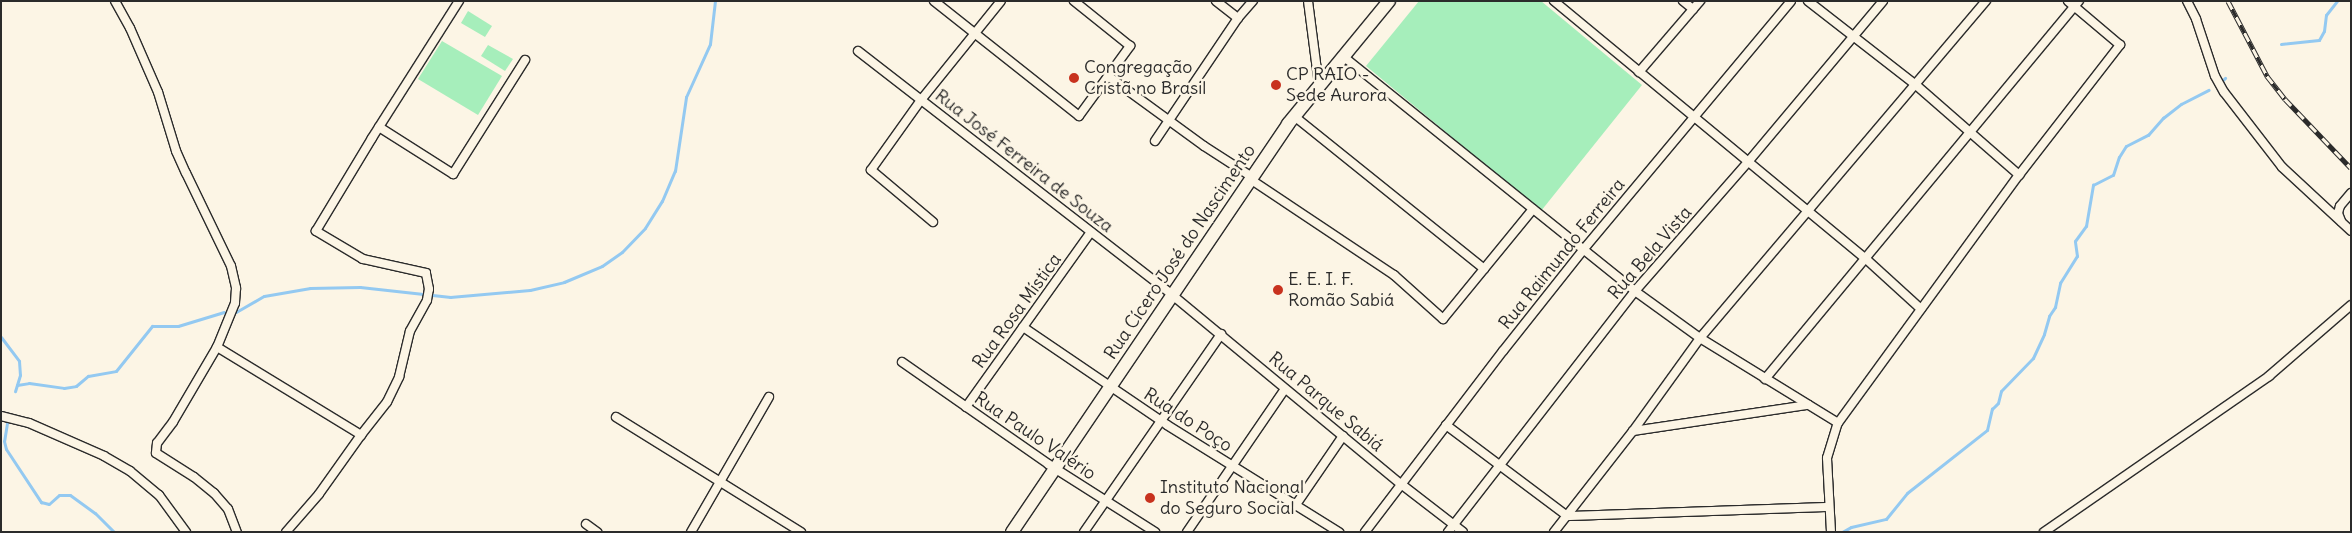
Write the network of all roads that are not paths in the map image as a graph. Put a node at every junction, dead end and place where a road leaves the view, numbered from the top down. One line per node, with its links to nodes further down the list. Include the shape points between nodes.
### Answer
1 (116, 1): 57 (street, via 158,92 183,166 231,266 236,288 235,303)
2 (459, 1): 35 (street)
3 (934, 1): 22 (street)
4 (1001, 1): 22 (street)
5 (1074, 1): 28 (street, via 1130,46)
6 (1216, 1): 21 (street)
7 (1253, 1): 21 (street)
8 (1308, 1): 30 (street)
9 (1389, 1): 25 (main road, Rua Cícero José do Nascimento)
10 (1554, 1): 27 (street)
11 (1683, 1): 20 (street)
12 (1700, 1): 20 (street)
13 (1791, 1): 33 (street, Rua Raimundo Ferreira)
14 (1808, 1): 23 (street)
15 (1883, 1): 23 (street, Rua Bela Vista)
16 (1986, 1): 29 (street)
17 (2068, 1): 19 (street)
18 (2187, 1): 45 (street, via 2214,76 2224,92 2282,167)
19 (2077, 4): 36 (street); 39 (street, via 2120,45)
20 (1693, 9): 27 (street)
21 (1238, 18): 34 (street)
22 (974, 33): 28 (street, via 1079,116); 31 (street)
23 (1854, 36): 29 (street); 38 (street, Rua Bela Vista)
24 (858, 50): 31 (street, Rua José Ferreira de Souza)
25 (1344, 57): 30 (main road, Rua Cícero José do Nascimento); 42 (street)
26 (526, 60): 35 (street, via 453,174)
27 (1639, 72): 33 (street)
28 (1108, 76): 34 (street)
29 (1916, 85): 36 (street); 43 (street)
30 (1319, 87): 32 (main road, Rua Cícero José do Nascimento)
31 (922, 100): 44 (street, via 871,170); 46 (street, Rua José Ferreira de Souza)
32 (1294, 116): 40 (main road, Rua Cícero José do Nascimento); 49 (street)
33 (1693, 117): 38 (street); 47 (street, Rua Raimundo Ferreira)
34 (1169, 120): 37 (street); 40 (street)
35 (379, 127): 71 (street, via 316,231 363,260 426,273 429,289 427,300 410,331 396,384 387,402)
36 (1970, 132): 39 (street); 48 (street)
37 (1155, 141)
38 (1748, 162): 43 (street); 50 (street, Rua Bela Vista)
39 (2019, 175): 53 (street)
40 (1251, 178): 49 (street, via 1394,276 1443,319); 51 (main road, Rua Cícero José do Nascimento)
41 (2351, 193): 45 (street, via 2341,203 2338,213)
42 (1533, 209): 47 (street); 49 (street)
43 (1806, 212): 48 (street); 56 (street)
44 (933, 222)
45 (2350, 230)
46 (1091, 232): 51 (street, Rua José Ferreira de Souza); 54 (street, Rua Rosa Mística)
47 (1583, 250): 50 (street); 69 (street, Rua Raimundo Ferreira)
48 (1866, 259): 53 (street); 59 (street)
49 (1484, 269)
50 (1635, 291): 56 (street); 74 (street, Rua Bela Vista)
51 (1171, 294): 55 (street, Rua Parque Sabiá); 60 (main road, Rua Cícero José do Nascimento)
52 (2351, 305): 100 (street, via 2269,376)
53 (1921, 309): 68 (street)
54 (1023, 328): 60 (street, Rua do Poço); 64 (street, Rua Rosa Mística)
55 (1221, 334): 61 (street, Rua Parque Sabiá); 67 (street)
56 (1700, 338): 59 (street); 70 (street)
57 (217, 347): 71 (street); 85 (street, via 157,443 157,454 214,493 228,509)
58 (902, 362): 64 (street, Rua Paulo Valério)
59 (1765, 379): 63 (street)
60 (1109, 386): 67 (street, Rua do Poço); 75 (main road, Rua Cícero José do Nascimento)
61 (1285, 389): 72 (street, Rua Parque Sabiá); 73 (street)
62 (769, 397): 76 (street)
63 (1808, 405): 68 (street); 70 (street)
64 (966, 407): 75 (street, Rua Paulo Valério)
65 (1, 416): 84 (street, via 29,423 130,471 159,495)
66 (616, 417): 76 (street)
67 (1160, 421): 73 (street, Rua do Poço); 78 (street)
68 (1838, 423): 80 (street, via 1827,458)
69 (1446, 425): 74 (street); 77 (street, Rua Raimundo Ferreira)
70 (1633, 431): 81 (street)
71 (360, 434): 86 (street, via 319,494)
72 (1343, 436): 77 (street, Rua Parque Sabiá); 79 (street)
73 (1233, 466): 79 (street, Rua do Poço); 93 (street)
74 (1499, 466): 81 (street); 83 (street, Rua Bela Vista)
75 (1054, 468): 78 (street, Rua Paulo Valério); 90 (main road, Rua Cícero José do Nascimento)
76 (720, 482): 88 (street); 89 (street)
77 (1401, 484): 83 (street, Rua Parque Sabiá); 95 (street, Rua Raimundo Ferreira)
78 (1105, 501): 91 (street); 92 (street, Rua Paulo Valério)
79 (1295, 506): 94 (street, Rua do Poço)
80 (1829, 507): 81 (street); 99 (street)
81 (1567, 516): 98 (street)
82 (586, 524): 87 (street)
83 (1454, 524): 96 (street, Rua Bela Vista); 97 (street, Rua Parque Sabiá)
84 (186, 532)
85 (237, 532)
86 (286, 532)
87 (598, 532)
88 (691, 532)
89 (801, 532)
90 (1012, 532)
91 (1084, 532)
92 (1154, 532)
93 (1187, 532)
94 (1339, 532)
95 (1365, 532)
96 (1448, 532)
97 (1463, 532)
98 (1554, 532)
99 (1831, 532)
100 (2044, 532)

